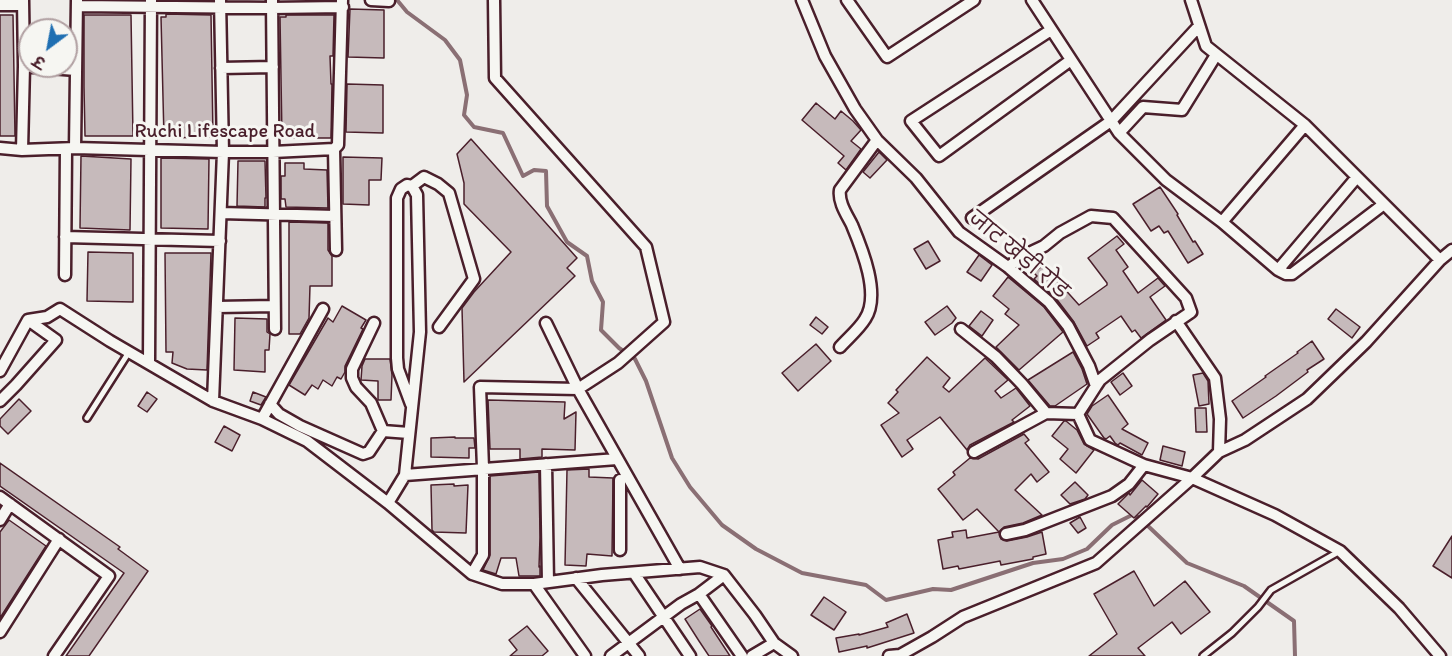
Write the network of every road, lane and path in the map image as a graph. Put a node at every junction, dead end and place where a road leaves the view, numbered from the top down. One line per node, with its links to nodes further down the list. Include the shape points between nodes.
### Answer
1 (371, 0): 8 (street)
2 (494, 0): 69 (street, via 495,78 645,247 664,322 618,363)
3 (802, 0): 29 (street, जाट खेड़ी रोड, via 825,56)
4 (847, 0): 5 (street, via 887,57)
5 (974, 0)
6 (1032, 0): 19 (street)
7 (1191, 0): 18 (street)
8 (389, 1)
9 (23, 3): 15 (street); 16 (street)
10 (77, 3): 11 (street); 17 (street)
11 (151, 3): 12 (street); 34 (street)
12 (220, 3): 14 (street); 23 (street)
13 (342, 3): 14 (street); 32 (street, Ruchi Lifescape Road, via 338,145)
14 (272, 4): 22 (street)
15 (0, 5)
16 (23, 18)
17 (77, 18)
18 (1199, 26): 20 (street, via 1206,46); 26 (street)
19 (1052, 30): 21 (street); 21 (street, via 911,121 939,156)
20 (1216, 55): 27 (street); 28 (street, via 1182,110 1143,108)
21 (1071, 60): 26 (street)
22 (273, 67): 23 (street); 36 (street)
23 (221, 68): 35 (street)
24 (24, 78): 33 (street)
25 (75, 78): 31 (street)
26 (1111, 121): 28 (street); 43 (street)
27 (1305, 125): 37 (street); 44 (street)
28 (1119, 133): 44 (street, via 1166,180)
29 (877, 140): 51 (street, जाट खेड़ी रोड, via 916,178 959,232); 64 (street, via 840,190 871,282 867,317)
30 (0, 148): 33 (street, Ruchi Lifescape Road)
31 (70, 148): 33 (street, Ruchi Lifescape Road); 34 (street, Ruchi Lifescape Road); 45 (street)
32 (334, 149): 36 (street, Ruchi Lifescape Road); 42 (street)
33 (22, 150)
34 (149, 150): 35 (street, Ruchi Lifescape Road); 46 (street)
35 (223, 152): 36 (street, Ruchi Lifescape Road); 40 (street)
36 (273, 152): 41 (street)
37 (1357, 177): 39 (street); 52 (street)
38 (412, 186): 61 (street, via 424,177 449,193 474,279); 73 (street, via 417,195 420,332); 73 (street, via 400,189 397,198 397,358)
39 (1384, 204): 50 (street); 52 (street, via 1292,274)
40 (221, 213): 41 (street); 47 (street)
41 (274, 215): 42 (street); 54 (street)
42 (335, 216): 48 (street)
43 (972, 218)
44 (1222, 222): 52 (street)
45 (65, 237): 46 (street); 53 (street)
46 (150, 240): 47 (street); 66 (street)
47 (219, 241): 55 (street)
48 (336, 250)
49 (1452, 250): 50 (street)
50 (1440, 260): 81 (street, via 1366,342 1307,399 1245,440)
51 (1008, 267): 58 (street, via 1091,216 1113,218 1186,298 1191,312); 68 (street, जाट खेड़ी रोड, via 1049,302 1068,326)
52 (1278, 270)
53 (65, 275)
54 (274, 306): 55 (street); 62 (street)
55 (217, 307): 71 (street)
56 (323, 309): 72 (street)
57 (28, 321): 65 (street, via 60,309); 67 (street); 70 (street, via 56,340)
58 (1176, 321): 68 (street); 81 (street, via 1215,378)
59 (374, 323): 78 (street, via 352,369 352,378 371,403)
60 (546, 323): 69 (street)
61 (439, 327)
62 (274, 329)
63 (961, 329): 74 (street, via 996,357)
64 (840, 347)
65 (129, 352): 66 (street); 76 (lane)
66 (149, 363): 71 (street)
67 (0, 371)
68 (1096, 387): 75 (street)
69 (578, 389): 82 (street); 85 (street, via 480,387)
70 (0, 401)
71 (213, 401): 77 (street)
72 (270, 404): 77 (street); 78 (street, via 300,426 363,454 369,452)
73 (412, 407): 79 (street)
74 (1046, 413): 75 (street); 80 (street)
75 (1078, 414): 84 (street, via 1090,440)
76 (87, 418)
77 (262, 419): 92 (street, via 307,441)
78 (383, 431): 79 (street)
79 (409, 433): 86 (street)
80 (974, 452)
81 (1219, 452): 87 (street)
82 (617, 459): 83 (street); 89 (street)
83 (546, 464): 85 (street); 104 (street)
84 (1144, 465): 87 (street); 95 (street, via 1129,484 1112,496)
85 (483, 468): 86 (street); 101 (street, via 483,555)
86 (405, 475): 92 (street)
87 (1192, 478): 98 (street, via 1275,514); 119 (street, via 1095,563 963,617)
88 (620, 480): 91 (street)
89 (633, 486): 91 (street); 99 (street)
90 (0, 497): 93 (street)
91 (621, 502): 97 (street)
92 (388, 503): 101 (street)
93 (10, 504): 94 (street); 96 (street)
94 (0, 520)
95 (1006, 534)
96 (59, 540): 108 (street); 111 (street, via 109,576)
97 (620, 550)
98 (1340, 551): 120 (lane, via 1271,590 1232,633); 121 (street, via 1399,608)
99 (680, 569): 100 (street); 102 (street, via 700,567)
100 (634, 573): 103 (street); 107 (street)
101 (472, 574): 105 (street, via 502,584)
102 (724, 575): 106 (street); 110 (street)
103 (576, 578): 104 (street); 109 (street)
104 (548, 582): 105 (street)
105 (534, 584): 112 (street)
106 (699, 594): 107 (street); 116 (street)
107 (664, 617): 109 (street); 115 (street)
108 (0, 632)
109 (629, 643): 113 (street); 114 (street)
110 (774, 643): 117 (street); 118 (street)
111 (54, 656)
112 (585, 656)
113 (611, 656)
114 (639, 656)
115 (690, 656)
116 (742, 656)
117 (752, 656)
118 (792, 656)
119 (896, 656)
120 (1203, 656)
121 (1440, 656)

